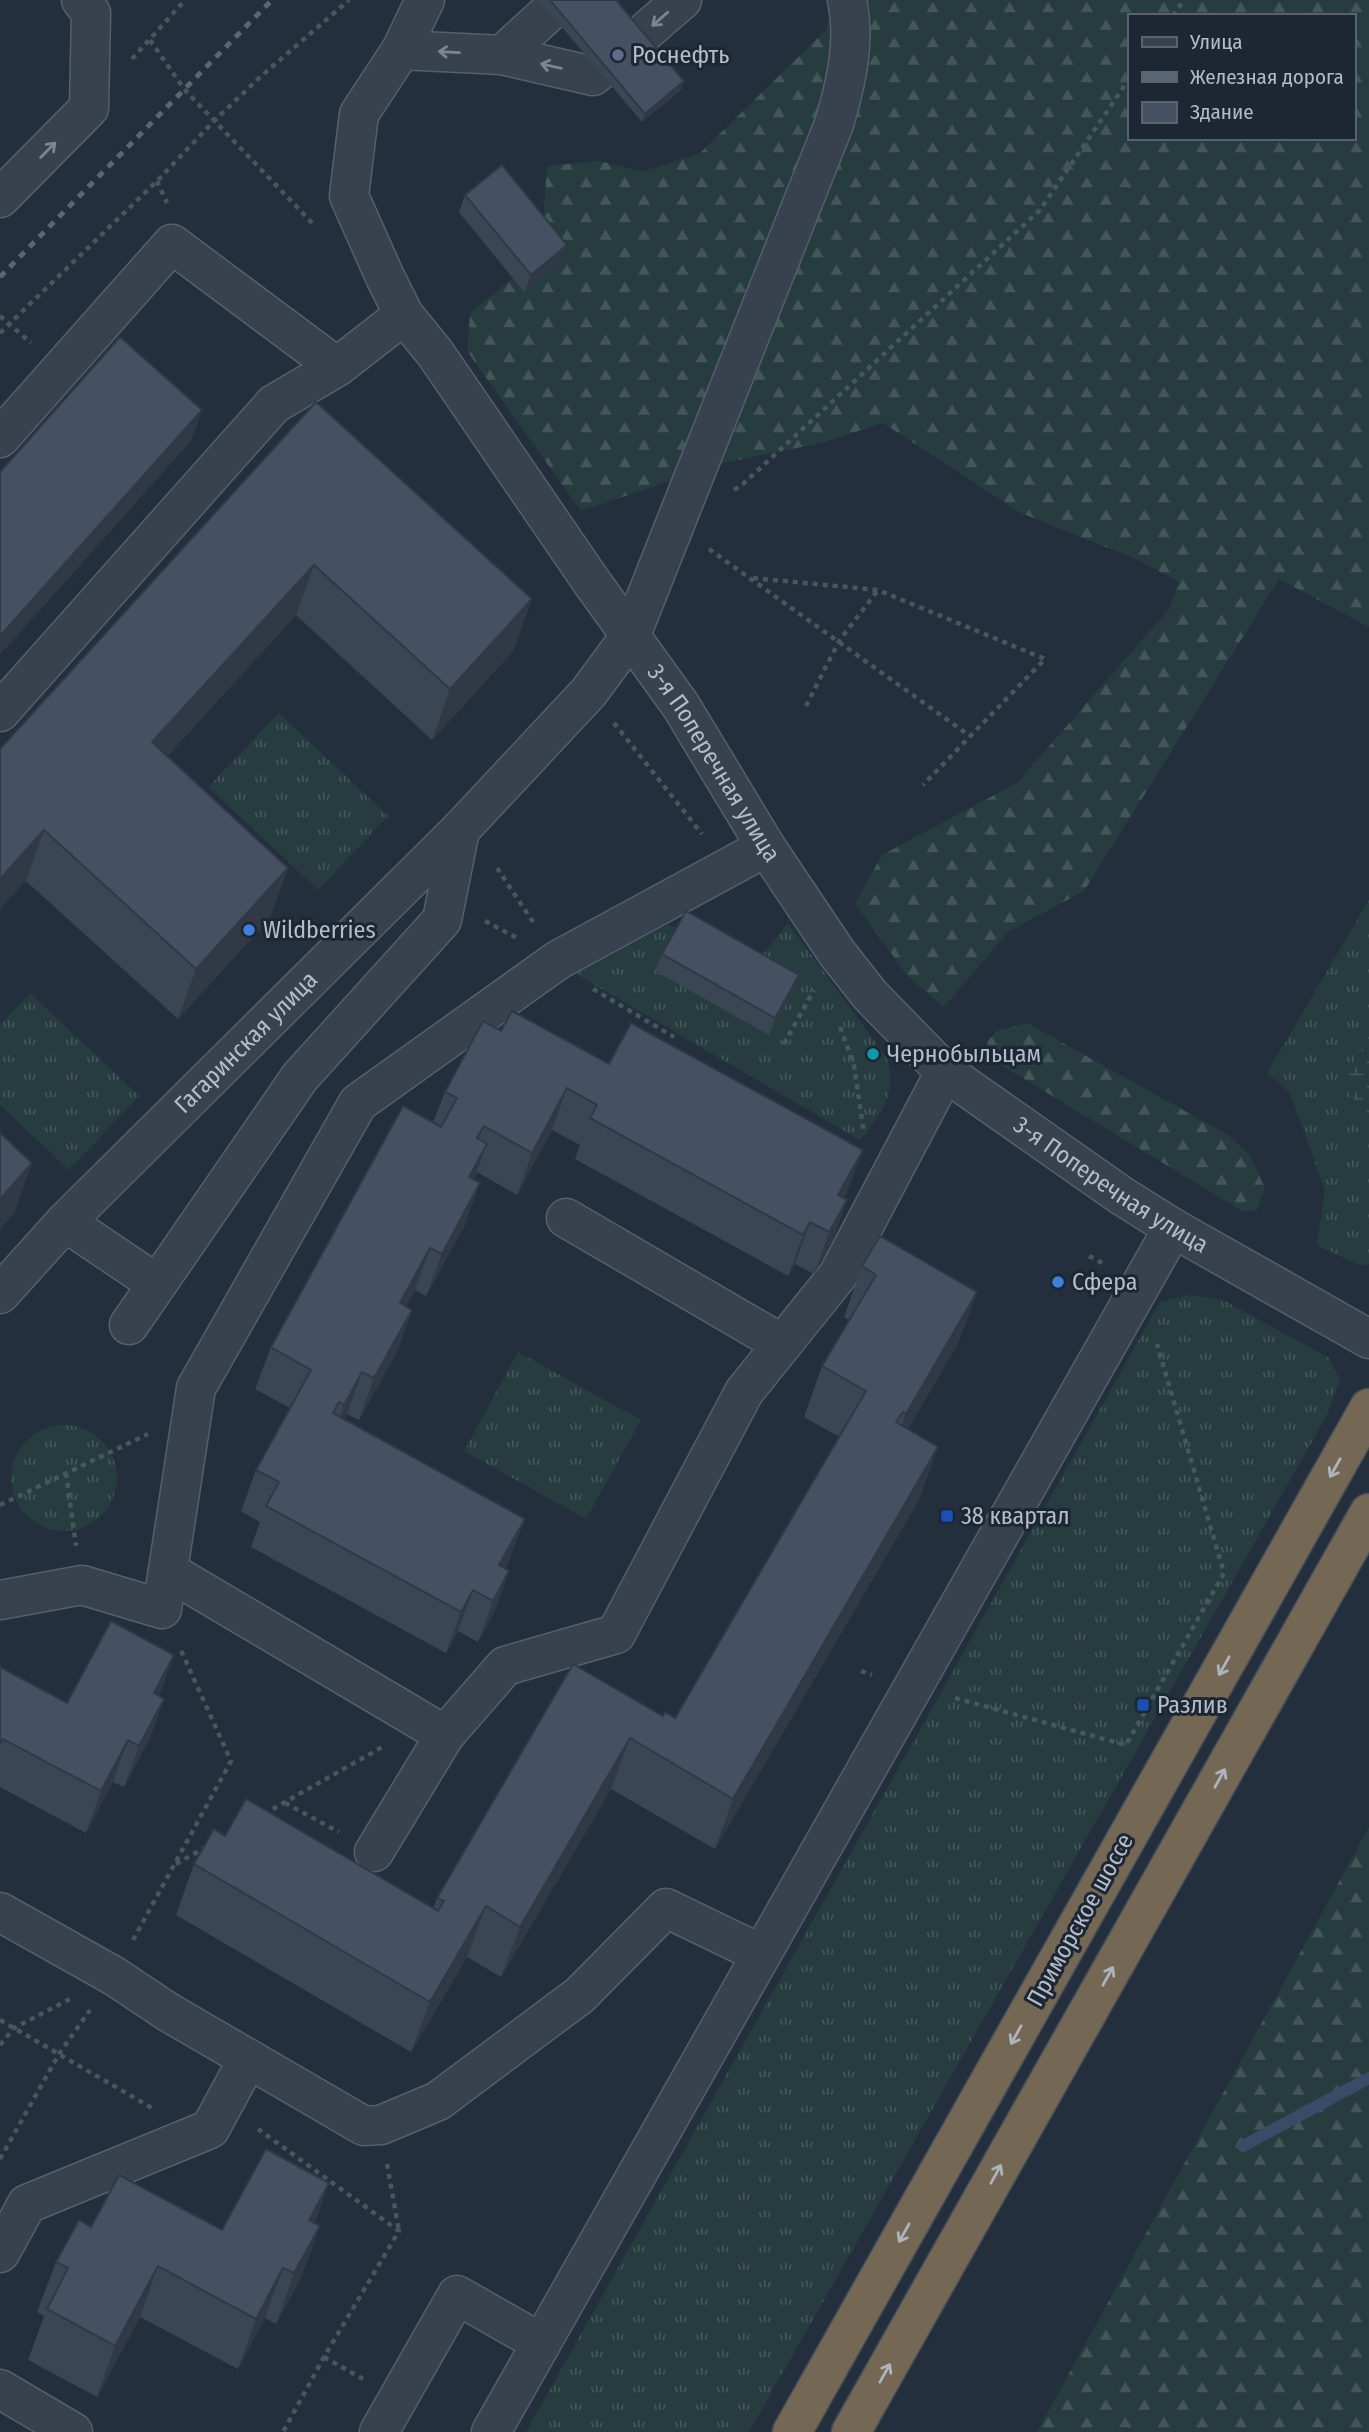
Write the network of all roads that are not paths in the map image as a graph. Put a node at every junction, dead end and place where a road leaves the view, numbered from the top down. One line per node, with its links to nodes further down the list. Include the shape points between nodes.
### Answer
1 (425, 0): 7 (street, 3-я Поперечная улица)
2 (682, 0): 6 (street, one-way to 6)
3 (847, 0): 14 (street, Гагаринская улица, via 848,74 834,124)
4 (86, 7): 10 (street, one-way to 4, via 89,108)
5 (550, 12): 8 (street)
6 (638, 38)
7 (401, 50): 8 (street, one-way to 7); 11 (street, 3-я Поперечная улица, via 359,114 349,196)
8 (502, 55): 9 (street, one-way to 8, via 593,76)
9 (599, 71)
10 (0, 198)
11 (404, 315): 12 (street); 14 (street, 3-я Поперечная улица)
12 (337, 367): 13 (street, via 172,244); 15 (street, via 274,404)
13 (0, 438)
14 (631, 635): 16 (street, Гагаринская улица, via 589,691); 17 (street, 3-я Поперечная улица, via 681,706)
15 (0, 712)
16 (463, 826): 20 (street, Гагаринская улица); 22 (street, via 442,920 300,1077)
17 (766, 847): 18 (street, 3-я Поперечная улица, via 870,995); 29 (street, via 558,960 358,1102 196,1388)
18 (946, 1072): 21 (street, 3-я Поперечная улица); 26 (street, via 838,1275)
19 (566, 1218): 26 (street)
20 (65, 1222): 22 (street); 23 (street, Гагаринская улица)
21 (1173, 1228): 25 (street, 3-я Поперечная улица); 34 (street)
22 (157, 1284): 24 (street)
23 (0, 1294)
24 (129, 1325)
25 (1369, 1339)
26 (782, 1345): 31 (street, via 744,1392 616,1634 505,1666)
27 (1369, 1408): 42 (highway, Приморское шоссе, one-way to 42)
28 (1369, 1513): 43 (highway, one-way to 28)
29 (169, 1570): 30 (street, via 162,1609 82,1585); 31 (street)
30 (0, 1600)
31 (435, 1729): 32 (street)
32 (374, 1852)
33 (0, 1912): 35 (street)
34 (761, 1954): 35 (street, via 666,1908 580,1995 438,2101 381,2125 364,2126); 37 (street)
35 (248, 2059): 36 (street, via 210,2129 27,2204)
36 (0, 2253)
37 (541, 2343): 40 (street, via 457,2295); 41 (street)
38 (0, 2389): 39 (street)
39 (73, 2432)
40 (379, 2432)
41 (491, 2432)
42 (792, 2432)
43 (851, 2432)

